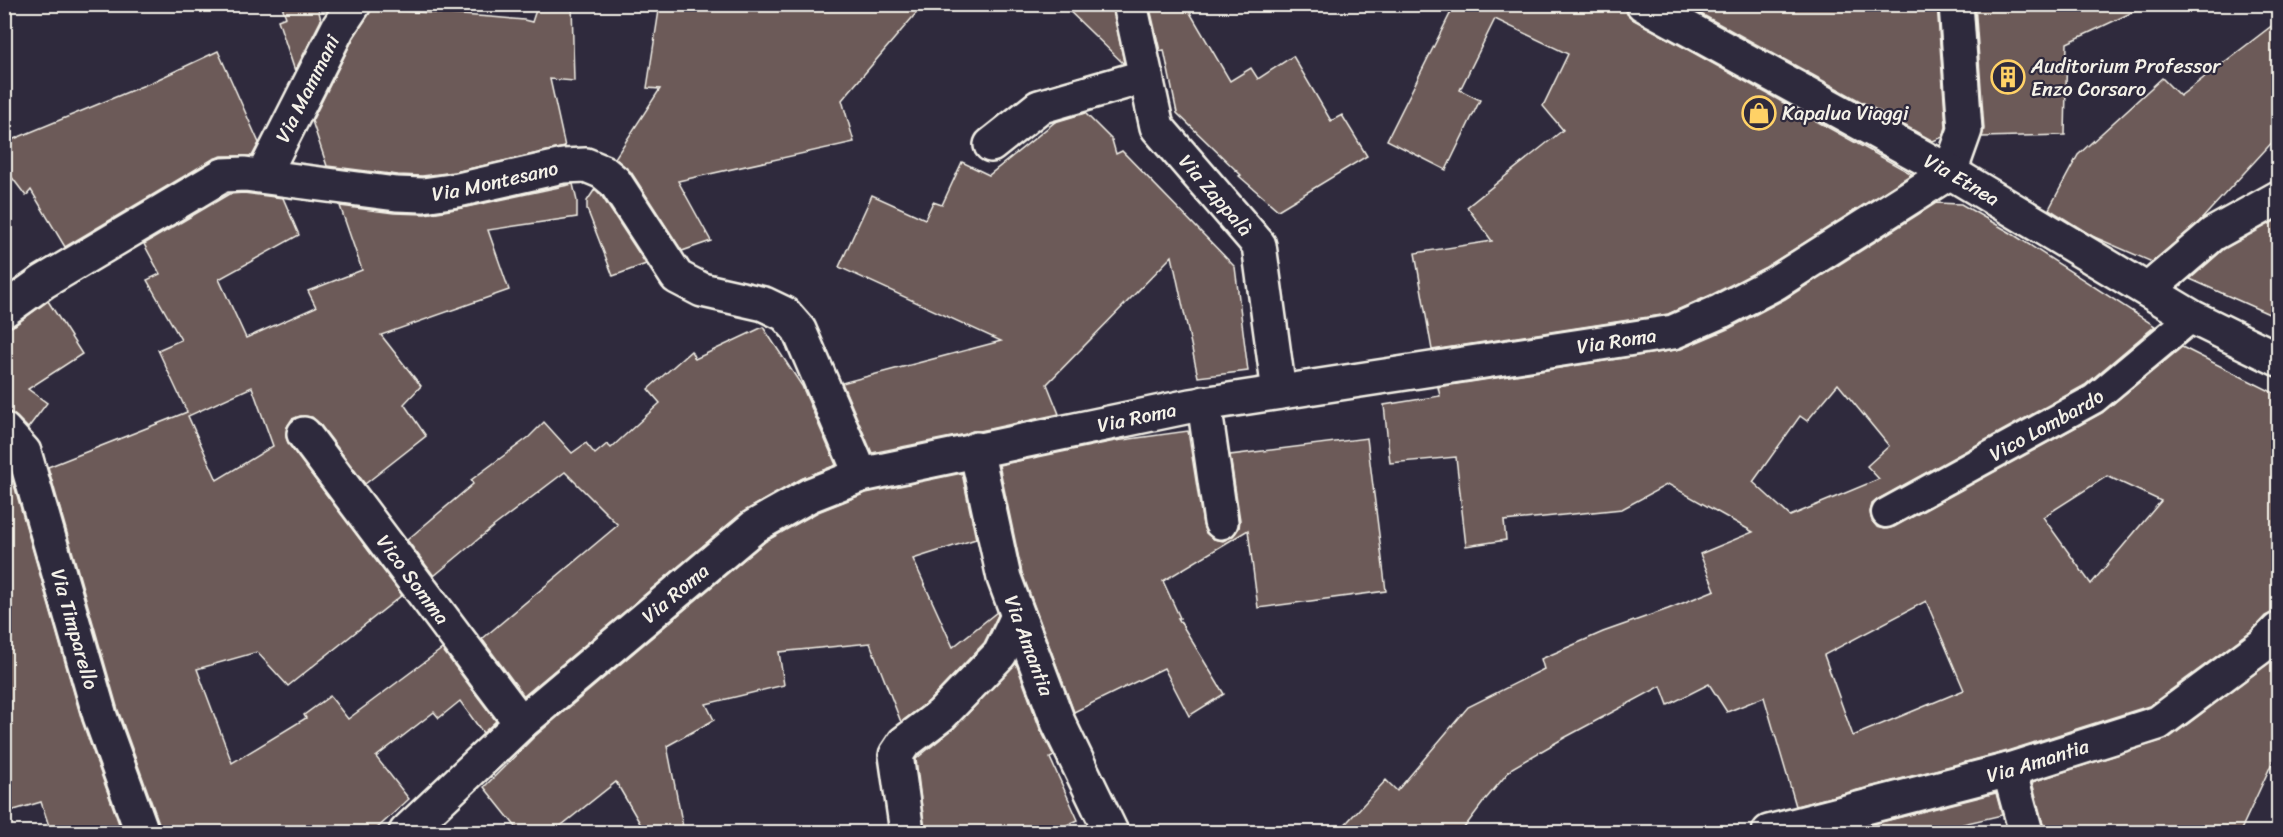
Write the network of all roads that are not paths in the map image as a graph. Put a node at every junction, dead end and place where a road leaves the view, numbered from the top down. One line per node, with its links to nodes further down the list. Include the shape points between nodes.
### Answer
1 (354, 4): 8 (street, Via Mammani, via 338,28)
2 (1130, 4): 5 (street, Via Zappalà)
3 (1643, 4): 7 (street, Via Etnea)
4 (1956, 4): 7 (street, via 1965,130)
5 (1146, 76): 6 (street, via 1039,107); 14 (street, Via Zappalà, via 1157,127 1259,245)
6 (991, 145)
7 (1950, 172): 10 (street, Via Etnea); 14 (street, Via Roma, via 1775,283 1673,332)
8 (264, 176): 11 (street, Via Montesano, via 223,174 43,282); 19 (street, Via Montesano, via 423,195 563,166 586,165 603,172 615,182 677,277 702,290 764,304 785,314 800,330)
9 (2278, 198): 10 (street, via 2213,234)
10 (2148, 290): 12 (street, Via Etnea)
11 (4, 310)
12 (2192, 317): 13 (street, Via Etnea); 20 (street, Vico Lombardo, via 2094,399)
13 (2278, 359)
14 (1279, 392): 15 (street, Via Roma)
15 (1204, 404): 18 (street, Via Roma); 21 (street)
16 (4, 430): 26 (street, Via Timparello, via 24,452 100,716)
17 (304, 434): 24 (street, Vico Somma)
18 (976, 449): 19 (street, Via Roma); 22 (street, Via Amantia, via 1004,578)
19 (861, 475): 24 (street, Via Roma, via 810,495 755,526)
20 (1886, 513)
21 (1221, 522)
22 (1018, 616): 28 (street, via 1000,654 941,715 904,743 896,755); 29 (street, Via Amantia, via 1058,722)
23 (2278, 630): 25 (street, Via Amantia, via 2158,723)
24 (521, 723): 27 (street, Via Roma)
25 (2009, 770): 30 (street, Via Amantia); 31 (street)
26 (142, 832)
27 (406, 832)
28 (907, 832)
29 (1111, 832)
30 (1769, 832)
31 (2026, 832)

